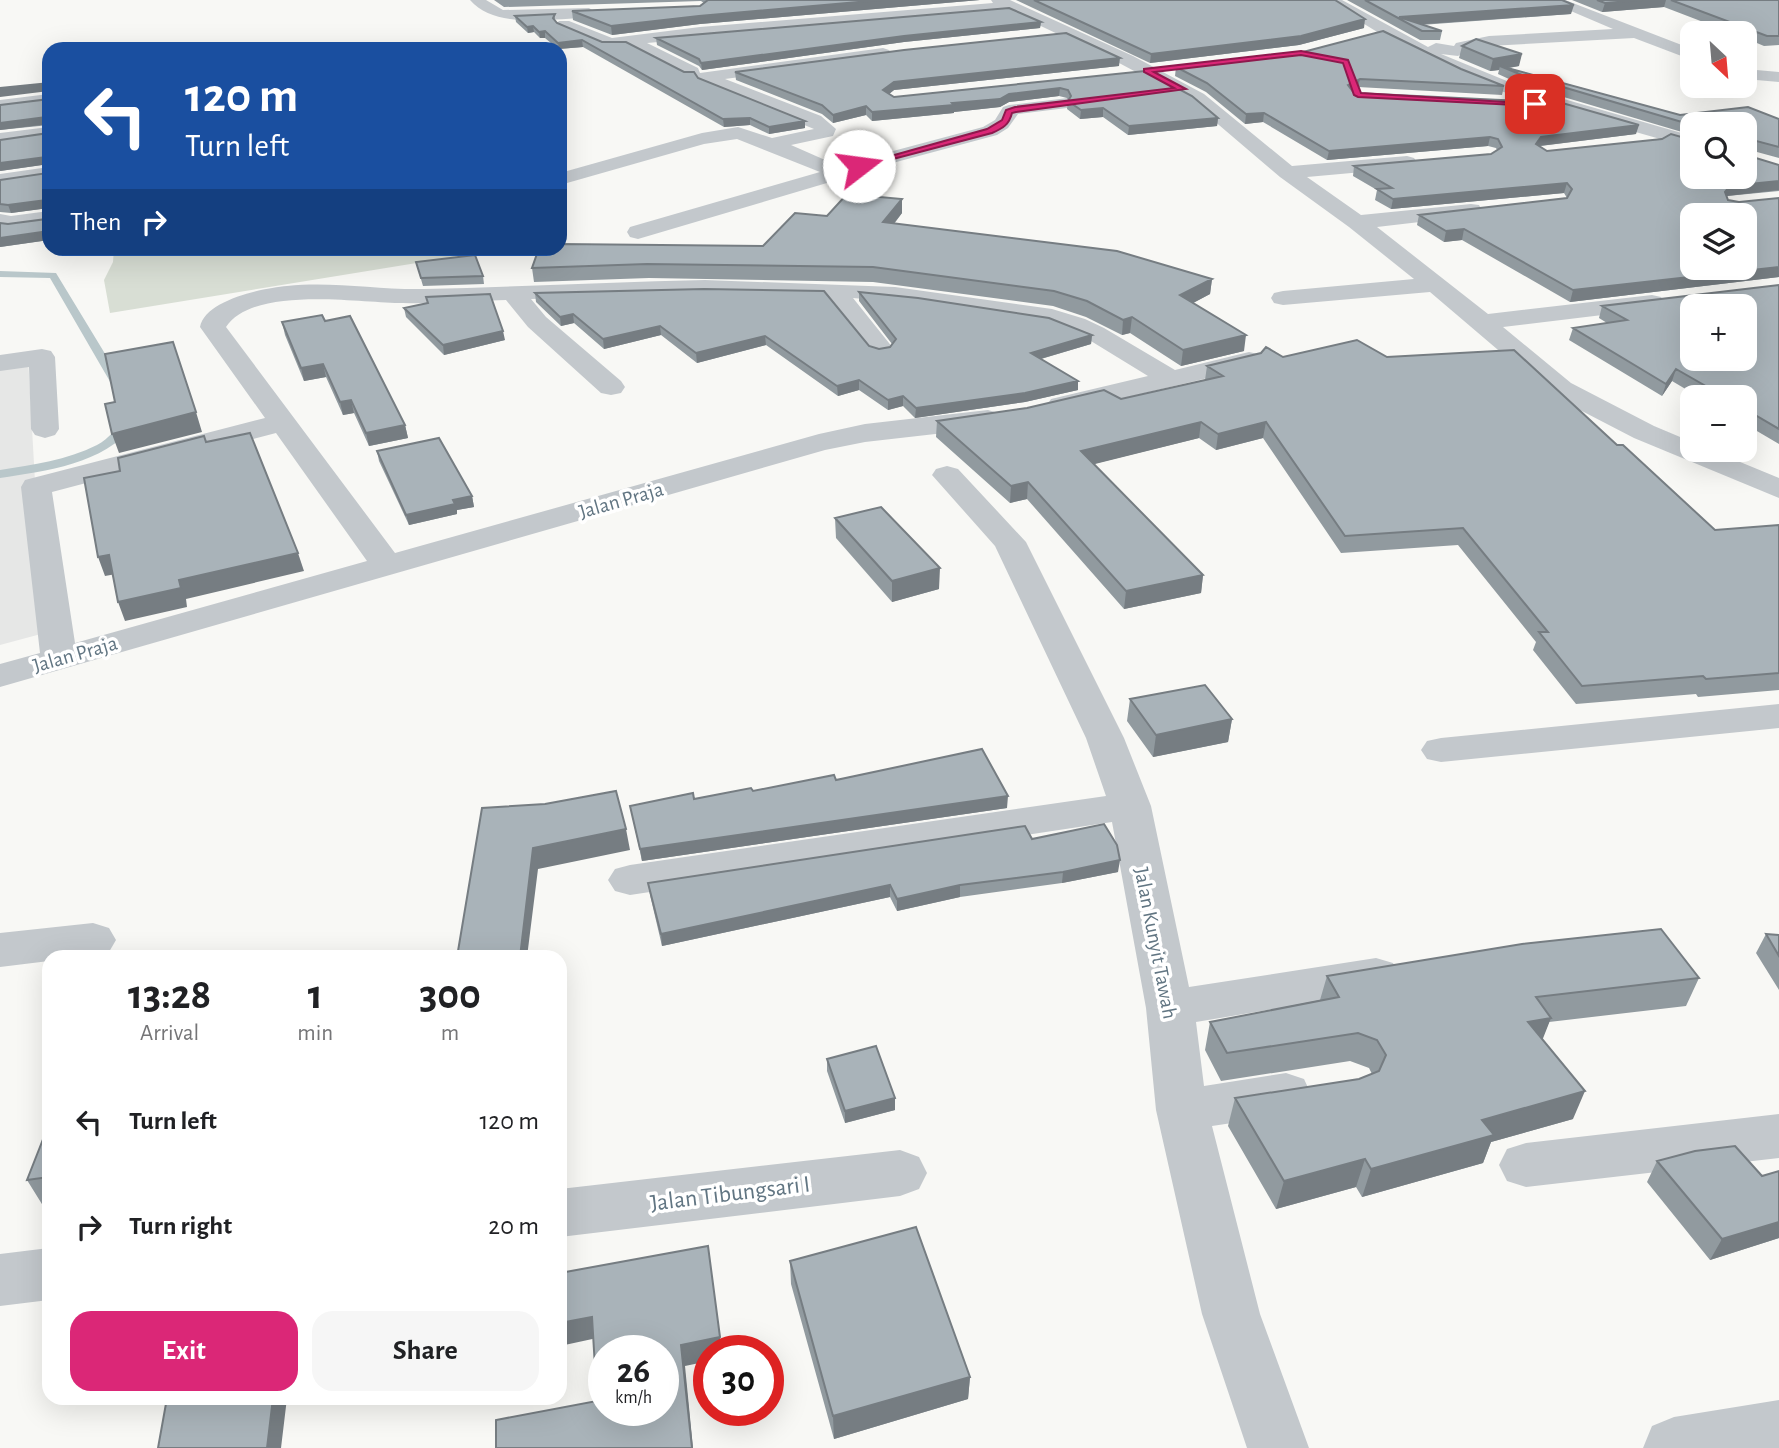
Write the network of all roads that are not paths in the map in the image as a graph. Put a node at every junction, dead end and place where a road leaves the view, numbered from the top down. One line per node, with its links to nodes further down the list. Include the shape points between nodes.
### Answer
1 (549, 0): 5 (street)
2 (1332, 0): 9 (street)
3 (1574, 0): 4 (street)
4 (1554, 1): 11 (street)
5 (479, 2): 7 (street, via 502,15)
6 (1005, 3): 10 (street); 14 (street)
7 (602, 13)
8 (564, 24): 14 (street, via 604,43)
9 (1382, 31): 13 (street); 15 (street)
10 (1070, 33): 12 (street); 21 (street)
11 (1634, 33): 15 (street, via 1489,41 1462,46 1458,51); 17 (street)
12 (1042, 36)
13 (1355, 38)
14 (628, 40): 22 (street)
15 (1403, 41): 28 (street)
16 (1680, 44): 17 (street)
17 (1665, 45): 19 (street)
18 (904, 50): 35 (street, via 704,77 827,129)
19 (1680, 51)
20 (1172, 68): 21 (street)
21 (1147, 71): 23 (street); 27 (street)
22 (692, 72)
23 (1122, 74)
24 (1757, 75): 25 (street)
25 (1779, 77)
26 (1443, 80): 28 (street)
27 (1182, 89): 38 (street, via 1009,111 1006,121 989,131); 39 (street, via 1222,116)
28 (1494, 92): 33 (street)
29 (42, 100): 30 (street)
30 (0, 105)
31 (42, 134): 32 (street)
32 (0, 139)
33 (1680, 139)
34 (1680, 140): 36 (street)
35 (771, 144): 38 (street); 41 (street, via 726,133)
36 (1626, 144)
37 (1421, 161): 39 (street)
38 (849, 169): 43 (street); 48 (street)
39 (1287, 173): 47 (street)
40 (42, 174): 42 (street)
41 (567, 176)
42 (0, 180)
43 (868, 186)
44 (1490, 208): 47 (street)
45 (42, 219): 46 (street)
46 (0, 221)
47 (1357, 222): 49 (street)
48 (638, 232)
49 (1433, 284): 52 (street); 54 (street)
50 (833, 290): 51 (street); 55 (street); 58 (street, via 1052,317 1086,328)
51 (512, 291): 59 (street, via 537,322); 60 (street, via 393,297 316,290 255,300 223,312 214,327)
52 (1283, 298)
53 (1671, 299): 54 (street)
54 (1483, 322): 63 (street, via 1561,389 1644,432)
55 (880, 348)
56 (1249, 359): 58 (street, Jalan Praja)
57 (0, 363): 61 (street, via 42,357)
58 (1170, 378): 66 (street, Jalan Praja, via 1021,413 819,443)
59 (611, 387)
60 (285, 422): 66 (street); 67 (street, via 36,487)
61 (45, 429)
62 (1779, 466): 63 (street)
63 (1742, 471): 65 (street)
64 (947, 475): 71 (street, Jalan Kunyit Tawah, via 1010,542 1105,738)
65 (1779, 489)
66 (387, 565): 67 (street, Jalan Praja)
67 (58, 657): 68 (street, Jalan Praja)
68 (0, 676)
69 (1779, 716): 70 (street)
70 (1440, 750)
71 (1130, 806): 72 (street); 76 (street, Jalan Kunyit Tawah)
72 (630, 880)
73 (93, 940): 74 (street)
74 (0, 950)
75 (1411, 969): 76 (street)
76 (1170, 1008): 78 (street, Jalan Kunyit Tawah)
77 (1324, 1088): 78 (street)
78 (1182, 1110): 86 (street, Jalan Kunyit Tawah, via 1231,1314)
79 (1779, 1136): 80 (street)
80 (1526, 1165)
81 (900, 1173): 82 (street, Jalan Tibungsari I)
82 (567, 1212)
83 (42, 1275): 84 (street)
84 (0, 1280)
85 (1779, 1430): 87 (street)
86 (1278, 1448)
87 (1674, 1448)

